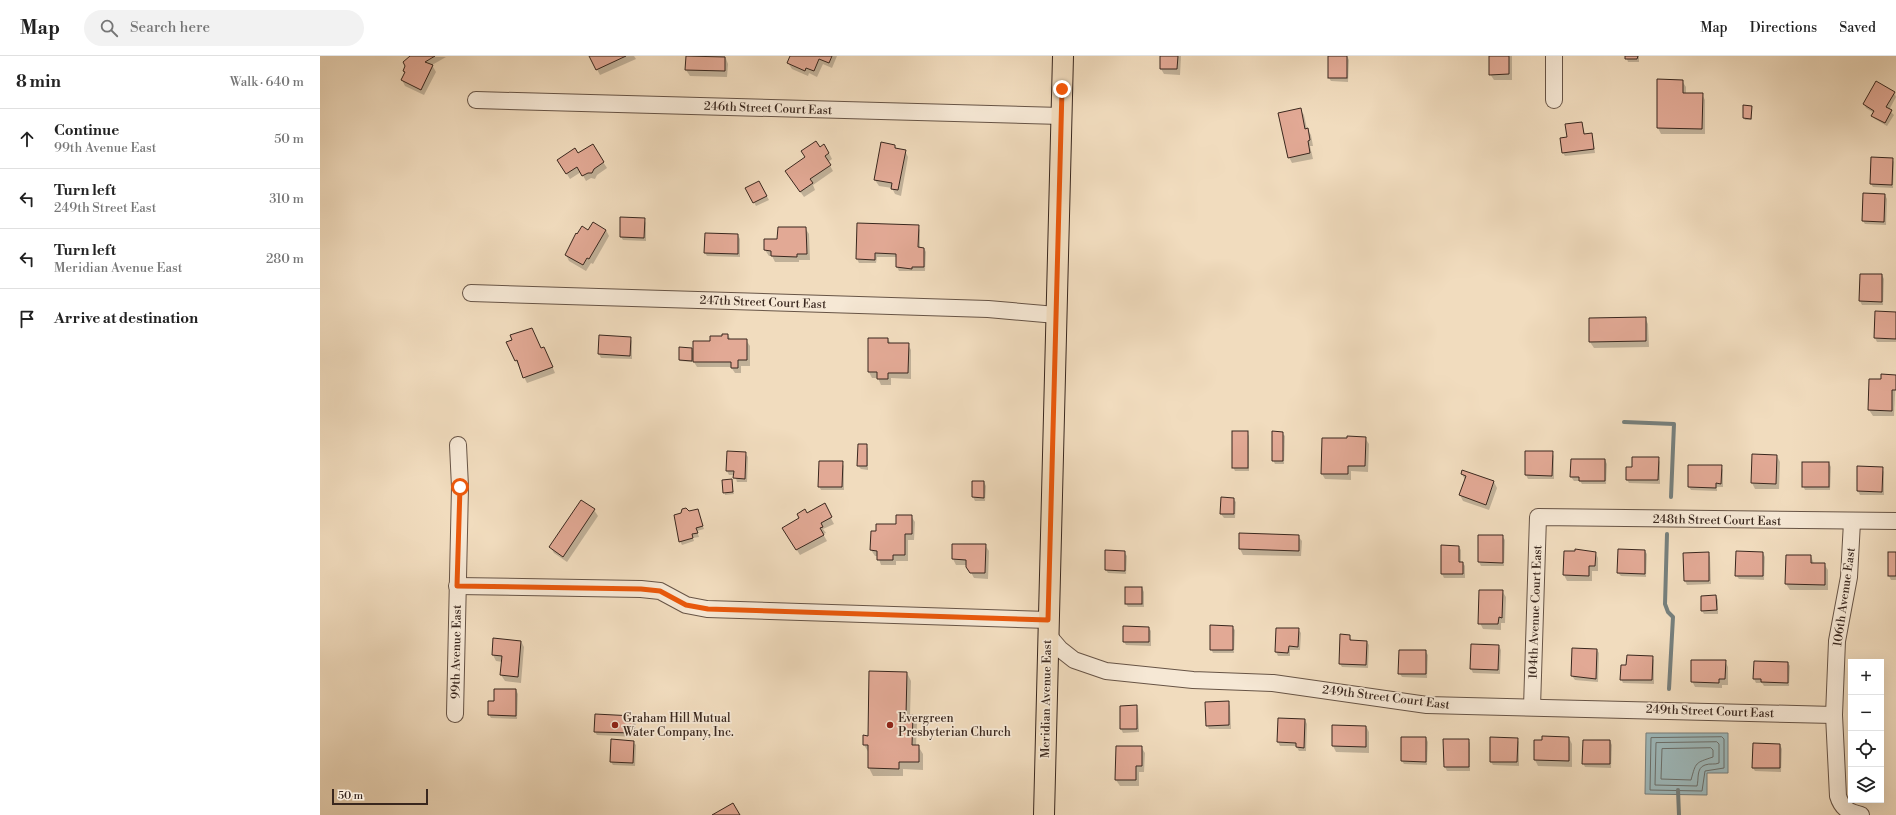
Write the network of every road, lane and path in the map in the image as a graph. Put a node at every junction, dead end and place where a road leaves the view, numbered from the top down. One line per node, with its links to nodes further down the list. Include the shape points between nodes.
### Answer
1 (1064, 56): 5 (main road, Meridian Avenue East)
2 (1554, 56): 4 (street)
3 (476, 100): 5 (street, 246th Street Court East)
4 (1554, 100)
5 (1061, 116): 7 (main road, Meridian Avenue East)
6 (471, 293): 7 (street, 247th Street Court East, via 980,309)
7 (1056, 315): 13 (main road, Meridian Avenue East)
8 (458, 445): 12 (street, 99th Avenue East, via 460,487)
9 (1538, 517): 10 (street, 248th Street Court East); 14 (street, 104th Avenue Court East)
10 (1852, 522): 11 (street, 248th Street Court East); 16 (street, 106th Avenue East, via 1849,577 1837,641)
11 (1896, 522)
12 (457, 586): 13 (street, via 641,589 660,591 686,605 736,611 820,612); 15 (street, 99th Avenue East)
13 (1048, 628): 14 (street, 249th Street Court East, via 1060,649 1074,660 1098,669 1193,680 1273,683 1427,705); 18 (main road, Meridian Avenue East)
14 (1532, 707): 16 (street, 249th Street Court East)
15 (455, 714)
16 (1834, 715): 17 (street, 106th Avenue East, via 1838,796 1840,802)
17 (1855, 813)
18 (1044, 815)

